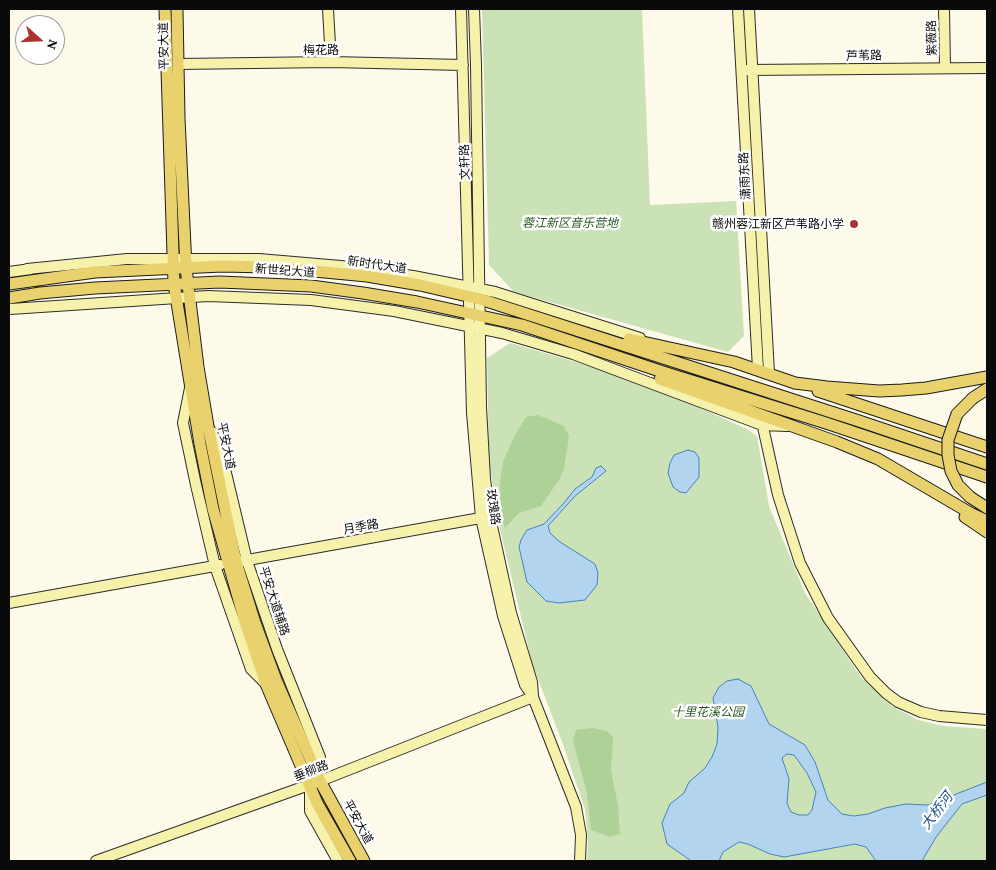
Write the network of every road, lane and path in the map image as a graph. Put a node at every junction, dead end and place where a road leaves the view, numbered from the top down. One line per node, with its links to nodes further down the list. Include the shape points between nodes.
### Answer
1 (166, 9): 15 (main road, 平安大道)
2 (177, 9): 10 (main road, 平安大道)
3 (328, 9): 9 (street)
4 (461, 9): 11 (street, 文轩路)
5 (474, 9): 23 (street, 文轩路)
6 (738, 9): 14 (street, 潇雨东路)
7 (749, 9): 14 (street, 潇雨东路)
8 (944, 9): 12 (street, 紫薇路)
9 (331, 62): 10 (street, 梅花路); 11 (street, 梅花路)
10 (178, 64): 16 (main road, 平安大道)
11 (464, 65): 23 (street, 文轩路)
12 (944, 67): 13 (street, 芦苇路); 14 (street, 芦苇路)
13 (987, 68)
14 (747, 70): 33 (street, 潇雨东路)
15 (172, 263): 16 (main road); 17 (street, via 127,259); 19 (main road); 22 (main road, 平安大道)
16 (186, 263): 20 (main road, 平安大道); 23 (main road, 新时代大道, via 359,275)
17 (27, 269): 18 (street); 19 (street)
18 (9, 272)
19 (64, 276): 21 (main road)
20 (188, 283): 22 (main road, 新世纪大道); 24 (main road, 平安大道); 27 (main road, 新世纪大道, via 311,286)
21 (9, 284)
22 (174, 284): 25 (main road, 平安大道); 26 (main road, 新世纪大道, via 40,293)
23 (474, 293): 27 (street, 文轩路); 28 (main road, 新时代大道); 32 (street, via 495,292)
24 (190, 297): 25 (street); 29 (street, via 311,300); 51 (main road, 平安大道, via 208,426)
25 (176, 298): 26 (street); 36 (main road, 平安大道)
26 (9, 305)
27 (474, 314): 29 (street, 玫瑰路); 30 (street, 玫瑰路); 31 (main road, 新世纪大道)
28 (559, 324): 32 (main road); 42 (main road)
29 (469, 325): 30 (street); 48 (street, 玫瑰路, via 472,413)
30 (480, 328): 38 (street, via 572,354); 48 (street, 玫瑰路)
31 (554, 336): 38 (main road); 39 (main road)
32 (681, 351): 33 (main road)
33 (763, 371): 35 (main road)
34 (987, 377): 35 (main road, via 902,390 851,390)
35 (795, 382): 41 (main road)
36 (190, 386): 44 (street, via 184,423); 46 (main road, 平安大道)
37 (987, 389): 47 (main road, bridge, via 957,414 948,440 948,455 958,485)
38 (761, 420): 40 (main road); 57 (street, via 778,495 800,563 828,618 870,677 898,702 921,712)
39 (826, 423): 40 (main road); 43 (main road)
40 (790, 426): 45 (main road, via 878,459)
41 (987, 447)
42 (987, 464)
43 (987, 477)
44 (196, 486): 46 (street); 52 (street)
45 (925, 488): 49 (main road); 50 (main road)
46 (213, 508): 51 (main road, 平安大道)
47 (987, 508)
48 (485, 518): 51 (street, 月季路); 56 (street, 玫瑰路, via 532,682)
49 (987, 521)
50 (987, 532)
51 (237, 562): 52 (street, 月季路); 54 (street, 平安大道辅路); 55 (main road, 平安大道)
52 (215, 566): 53 (street, 月季路); 55 (street, via 251,669)
53 (9, 603)
54 (277, 649): 55 (street); 58 (street, 平安大道辅路, via 320,757)
55 (271, 682): 58 (main road, 平安大道)
56 (533, 697): 58 (street, 垂柳路); 63 (street, 玫瑰路, via 576,807 582,835)
57 (987, 720)
58 (315, 783): 59 (street, 垂柳路); 60 (street, 平安大道辅路, via 310,811); 61 (main road, 平安大道, via 317,804); 62 (main road, 平安大道)
59 (96, 861)
60 (338, 861)
61 (350, 861)
62 (364, 861)
63 (580, 861)

